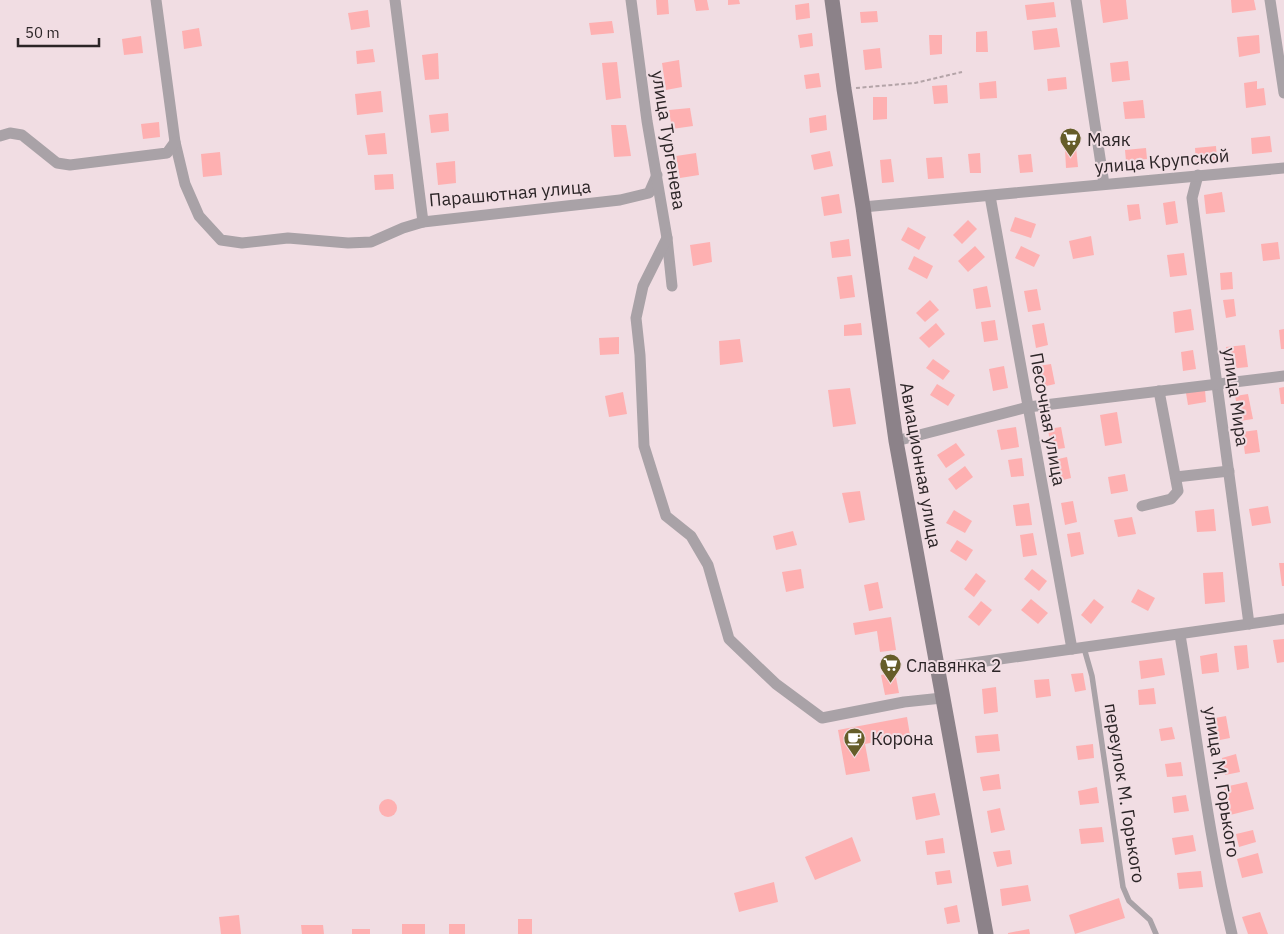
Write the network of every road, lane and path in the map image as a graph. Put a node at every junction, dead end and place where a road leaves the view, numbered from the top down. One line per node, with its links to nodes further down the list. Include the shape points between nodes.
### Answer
1 (156, 0): 11 (street)
2 (395, 0): 18 (street, Парашютная улица)
3 (631, 0): 13 (street, улица Тургенева)
4 (832, 0): 8 (main road, Авиационная улица)
5 (1076, 0): 15 (street)
6 (1270, 0): 9 (street)
7 (962, 72): 8 (path, via 915,83)
8 (844, 89): 17 (main road, Авиационная улица)
9 (1284, 93)
10 (0, 136): 11 (street, via 10,133 22,135 57,164 70,165 167,153)
11 (175, 142): 18 (street, via 185,184 199,216 221,240 242,243 288,238 371,242)
12 (1284, 168): 14 (street, улица Крупской)
13 (657, 175): 18 (street, Парашютная улица, via 649,192 620,200); 19 (street, улица Тургенева)
14 (1198, 175): 15 (street, улица Крупской); 22 (street, улица Мира, via 1192,198)
15 (1104, 184): 16 (street, улица Крупской)
16 (990, 196): 17 (street, улица Крупской); 24 (street, Песочная улица)
17 (863, 207): 25 (main road, Авиационная улица)
18 (424, 222)
19 (667, 238): 20 (street, улица Тургенева); 35 (street, via 643,286 636,318 644,446 666,516 691,536 708,565 729,639 776,684 822,718)
20 (672, 286)
21 (1284, 376): 22 (street)
22 (1217, 384): 23 (street); 26 (street, улица Мира)
23 (1160, 391): 24 (street); 27 (street)
24 (1028, 407): 25 (street); 33 (street, Песочная улица)
25 (896, 441): 34 (main road, Авиационная улица)
26 (1228, 471): 27 (street); 30 (street, улица Мира)
27 (1176, 477): 28 (street, via 1178,491 1171,499)
28 (1142, 506)
29 (1284, 619): 30 (street)
30 (1248, 624): 31 (street)
31 (1180, 635): 32 (street); 38 (street, улица М. Горького, via 1208,819)
32 (1084, 648): 33 (street); 37 (lane, переулок М. Горького, via 1092,676 1123,886 1129,901 1150,920)
33 (1072, 649): 34 (street)
34 (937, 668): 35 (main road, Авиационная улица)
35 (942, 698): 36 (main road, Авиационная улица)
36 (986, 934)
37 (1156, 934)
38 (1232, 934)

